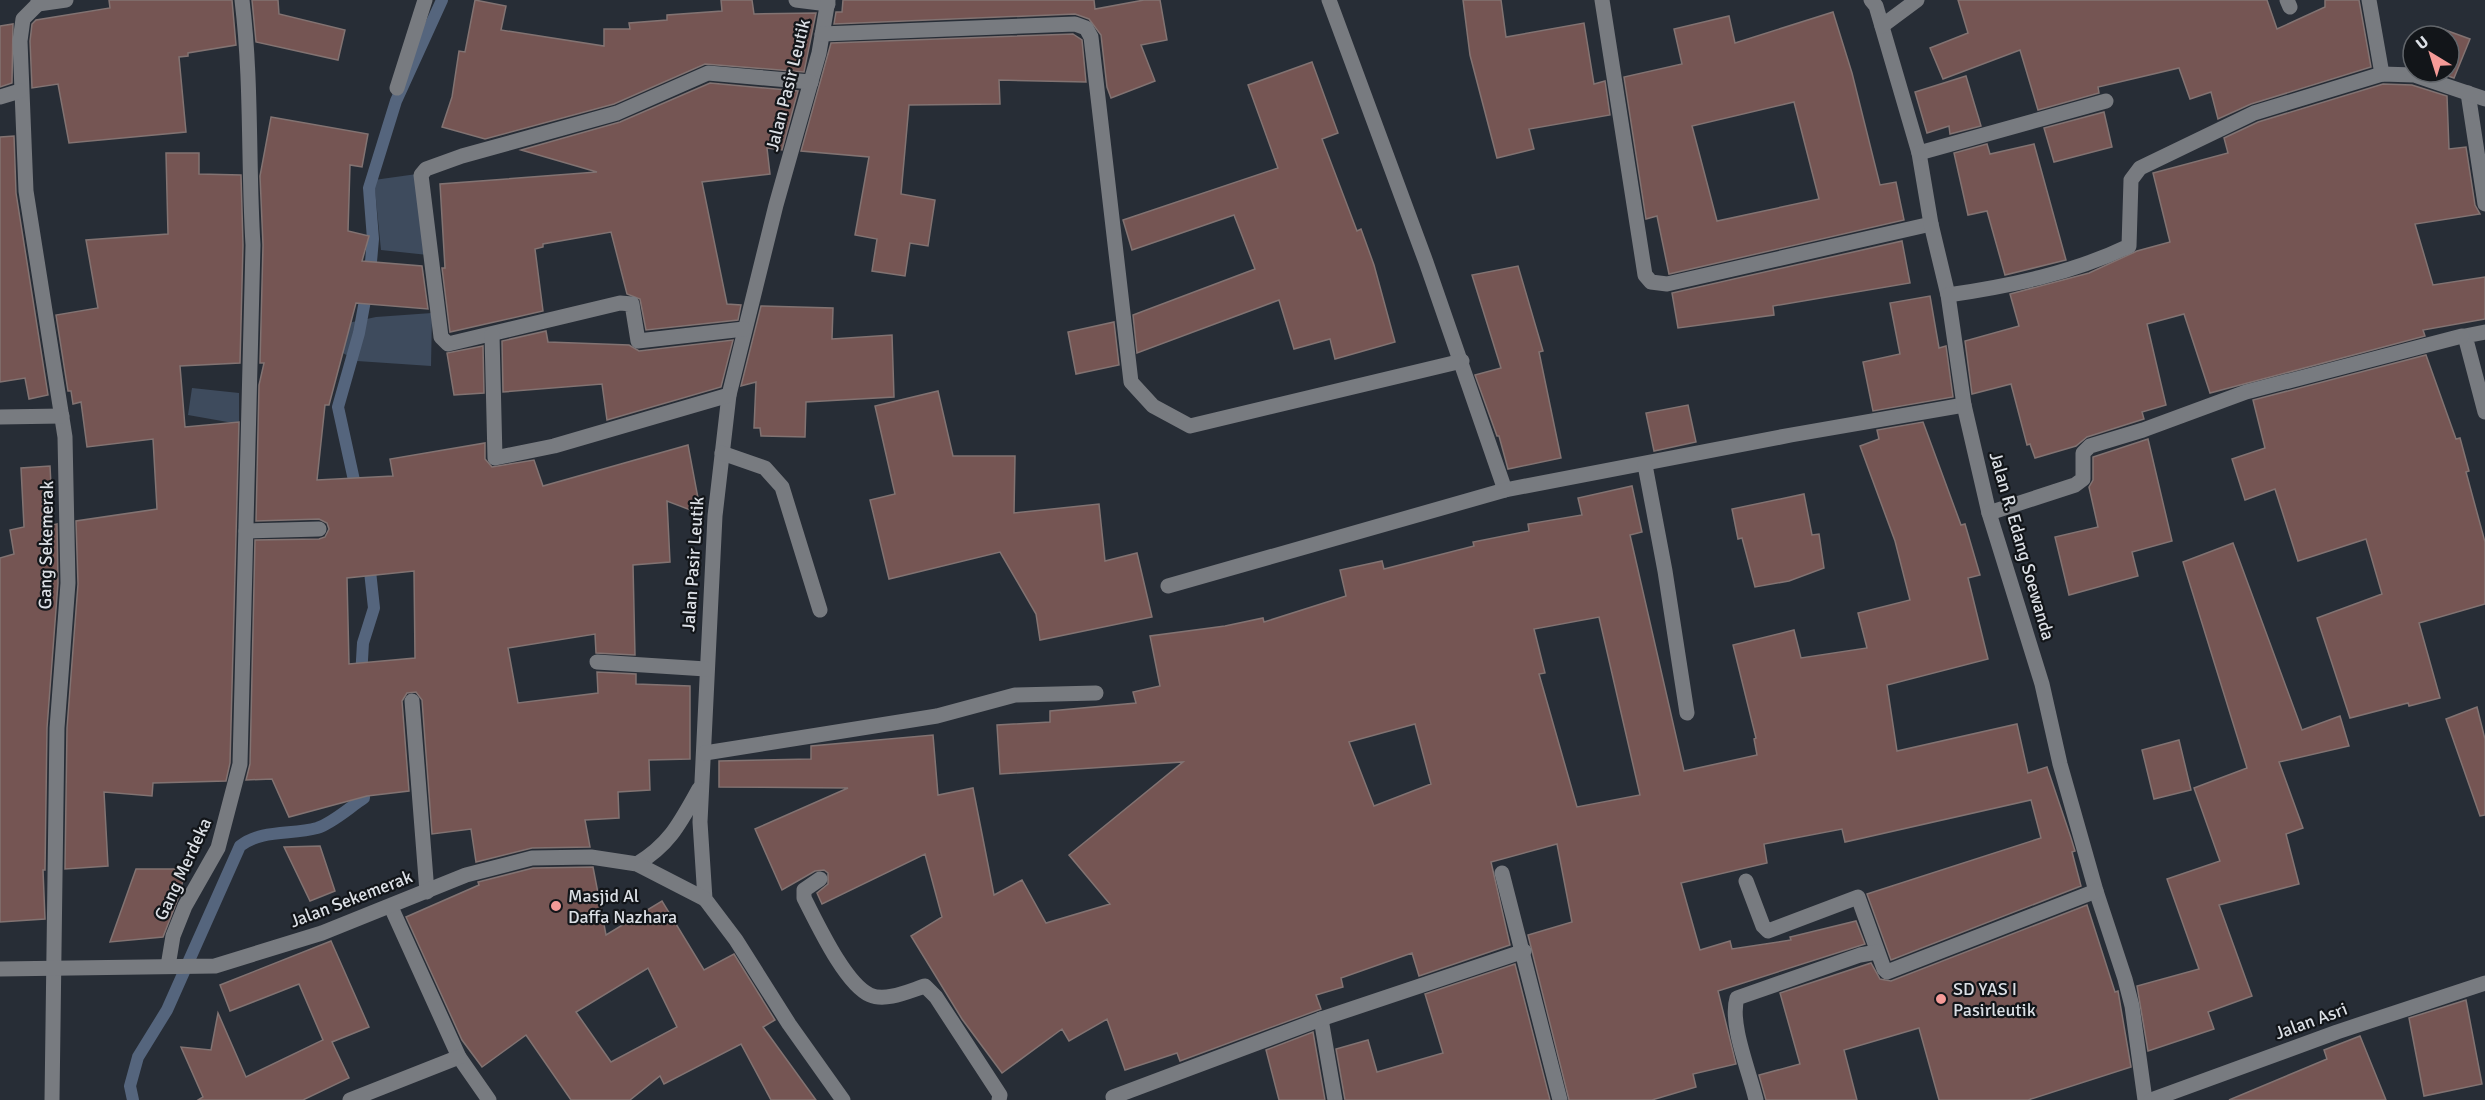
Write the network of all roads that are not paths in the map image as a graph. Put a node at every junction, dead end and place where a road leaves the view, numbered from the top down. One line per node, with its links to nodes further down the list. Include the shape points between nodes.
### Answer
1 (66, 0): 10 (street)
2 (242, 0): 41 (street, Gang Merdeka, via 250,98 253,245)
3 (425, 0): 16 (street)
4 (796, 0): 11 (street)
5 (1329, 0): 30 (street)
6 (1602, 0): 24 (street, via 1645,275 1651,282 1667,284)
7 (1871, 0): 12 (street, Jalan R. Edang Soewanda)
8 (1917, 0): 12 (street)
9 (2369, 0): 14 (street)
10 (38, 2): 17 (street, Gang Sekemerak, via 23,19)
11 (828, 2): 13 (street, Jalan Pasir Leutik)
12 (1882, 26): 22 (street, Jalan R. Edang Soewanda)
13 (822, 34): 15 (street, Jalan Pasir Leutik); 30 (street, via 1075,24 1086,28 1091,37 1131,382 1153,405 1190,426)
14 (2382, 74): 18 (street, via 2414,75); 25 (street, via 2254,113 2140,168 2131,180 2129,246 2106,257 2009,286)
15 (811, 82): 26 (street, Jalan Pasir Leutik); 28 (street, via 708,73 617,112 426,169 421,175 441,337 448,344)
16 (398, 88)
17 (20, 91): 19 (street); 34 (street, Gang Sekemerak, via 26,191)
18 (2468, 93): 20 (street); 23 (street)
19 (0, 97)
20 (2485, 99)
21 (2106, 102): 22 (street)
22 (1918, 153): 24 (street, Jalan R. Edang Soewanda)
23 (2485, 204)
24 (1931, 224): 25 (street, Jalan R. Edang Soewanda)
25 (1948, 295): 32 (street, Jalan R. Edang Soewanda)
26 (744, 329): 28 (street, via 638,341 632,304 620,303); 31 (street, Jalan Pasir Leutik)
27 (2485, 332): 33 (street, via 2465,336)
28 (492, 335): 31 (street, via 495,458 554,446)
29 (2462, 336): 39 (street, via 2246,392 2090,446 2083,453 2083,479 2075,485)
30 (1462, 362): 38 (street)
31 (729, 395): 36 (street, Jalan Pasir Leutik)
32 (1964, 405): 37 (street); 39 (street, Jalan R. Edang Soewanda)
33 (2485, 412)
34 (62, 416): 35 (street); 63 (street, Gang Sekemerak, via 67,467 68,583 57,728)
35 (0, 417)
36 (722, 453): 43 (street, via 765,468 783,487); 45 (street, Jalan Pasir Leutik)
37 (1645, 465): 38 (street); 48 (street)
38 (1505, 490): 42 (street)
39 (1989, 513): 55 (street, Jalan R. Edang Soewanda, via 2042,684)
40 (319, 529): 41 (street)
41 (246, 531): 61 (street, Gang Merdeka, via 240,764 218,848 173,936)
42 (1168, 585)
43 (820, 610)
44 (597, 662): 45 (street)
45 (706, 669): 49 (street, Jalan Pasir Leutik)
46 (1095, 693): 49 (street, via 1015,694 937,716)
47 (412, 701): 56 (street)
48 (1687, 713)
49 (705, 753): 50 (street, Jalan Pasir Leutik)
50 (700, 786): 51 (street, via 676,831 658,851); 57 (street, Jalan Pasir Leutik)
51 (637, 864): 56 (street, Jalan Sekemerak, via 591,857 532,858 466,875); 57 (street, Jalan Sekemerak)
52 (1502, 873): 59 (street)
53 (820, 879): 71 (street, via 804,890 804,898 845,972 869,995 887,997 925,986 1000,1095)
54 (1746, 881): 60 (street, via 1768,931 1858,897)
55 (2096, 891): 60 (street, via 1887,972); 76 (street, Jalan R. Edang Soewanda, via 2132,1006)
56 (427, 892): 58 (street, Jalan Sekemerak)
57 (705, 899): 70 (street)
58 (391, 907): 61 (street, Jalan Sekemerak, via 215,966); 66 (street)
59 (1524, 951): 65 (street); 74 (street)
60 (1877, 952): 75 (street, via 1737,998 1735,1017)
61 (174, 966): 63 (street, Jalan Sekemerak)
62 (0, 969): 63 (street, Jalan Sekemerak)
63 (54, 970): 67 (street, Gang Sekemerak)
64 (2485, 983): 77 (street, Jalan Asri)
65 (1321, 1019): 72 (street); 73 (street)
66 (459, 1057): 68 (street); 69 (street)
67 (52, 1100)
68 (350, 1100)
69 (489, 1100)
70 (843, 1100)
71 (999, 1100)
72 (1114, 1100)
73 (1335, 1100)
74 (1560, 1100)
75 (1756, 1100)
76 (2145, 1100)
77 (2151, 1100)

